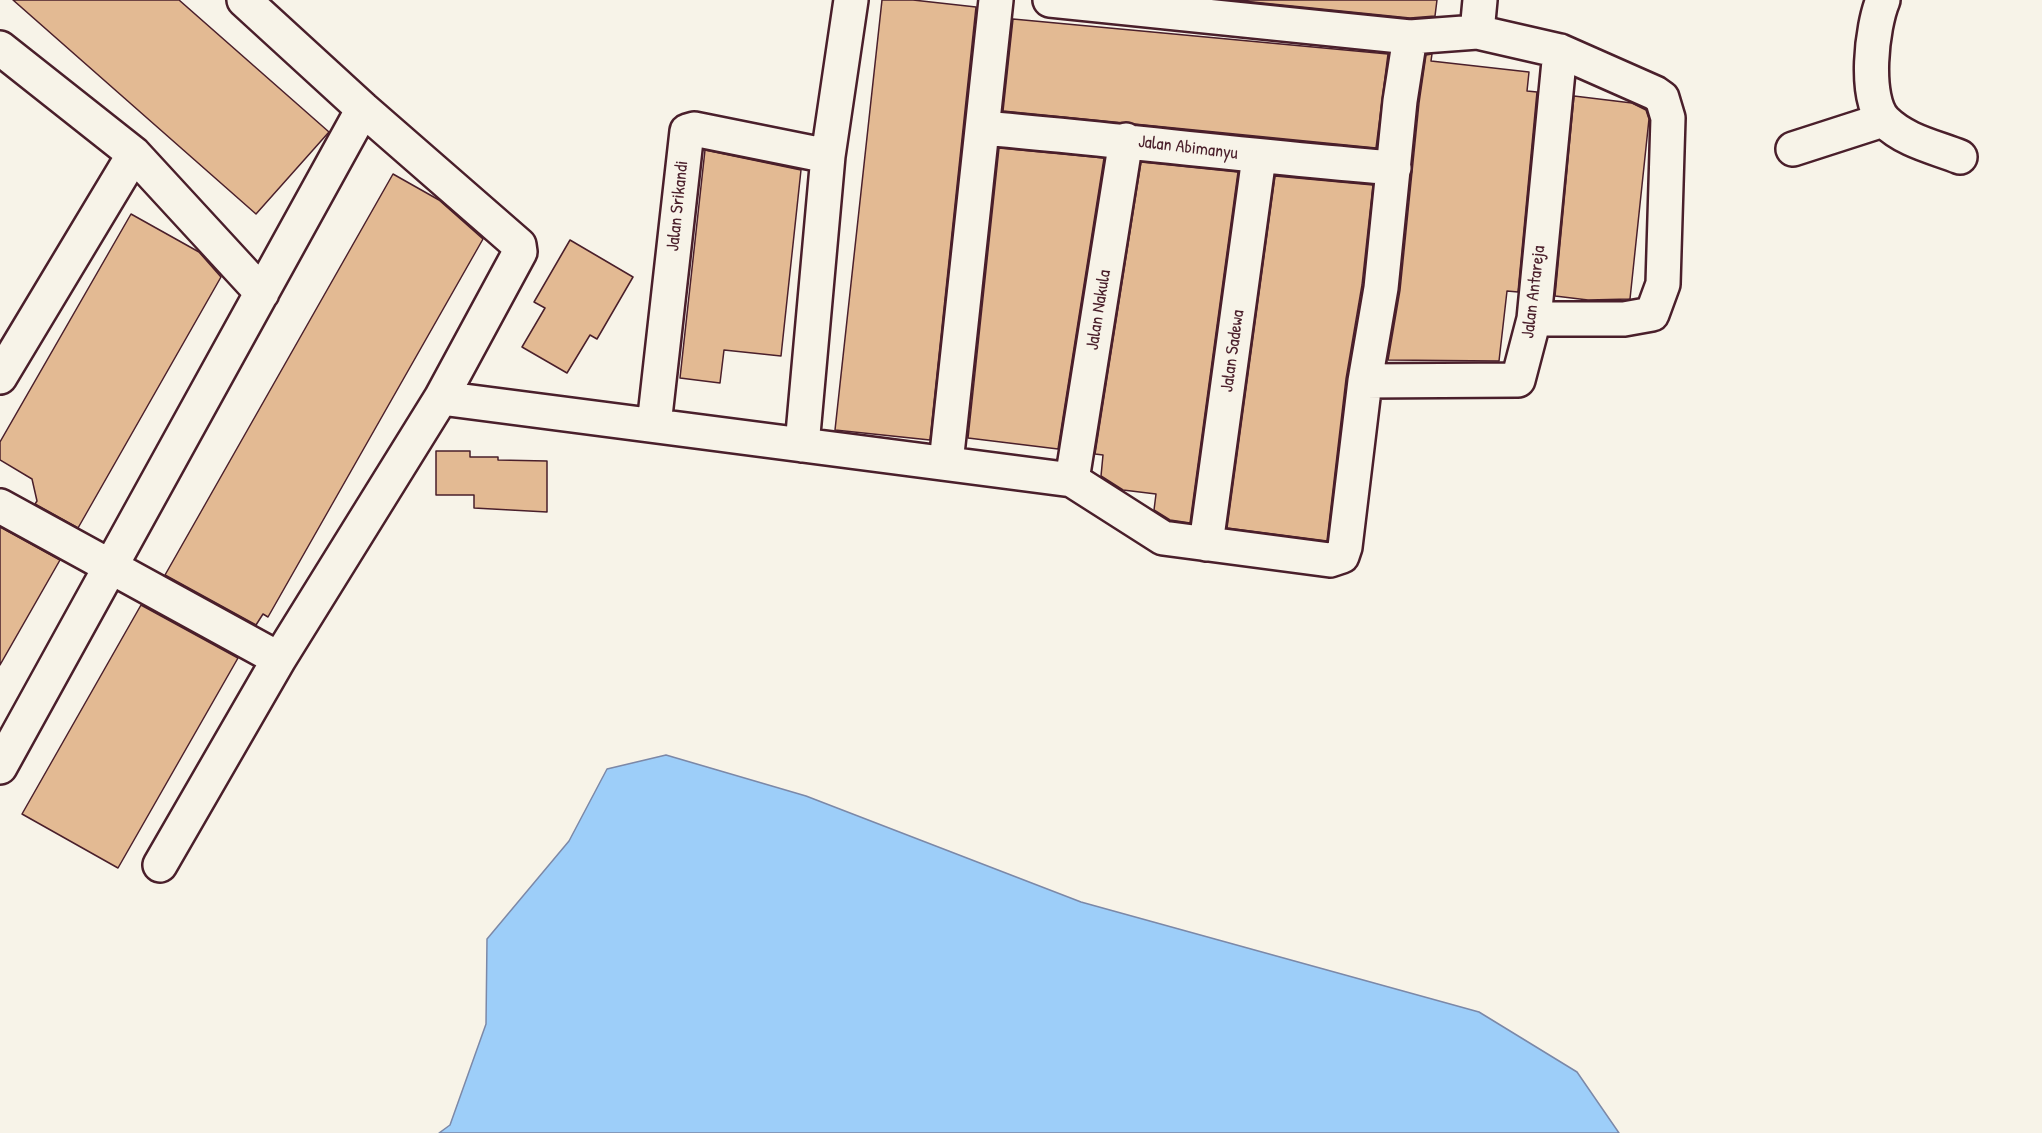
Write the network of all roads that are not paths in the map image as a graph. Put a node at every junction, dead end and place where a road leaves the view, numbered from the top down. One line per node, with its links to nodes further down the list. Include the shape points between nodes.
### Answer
1 (244, 0): 10 (street)
2 (851, 0): 16 (street)
3 (996, 0): 12 (street)
4 (1050, 0): 7 (street)
5 (1883, 0): 11 (street, via 1873,31 1872,83)
6 (1478, 16): 7 (street); 9 (street)
7 (1410, 37): 19 (street)
8 (0, 48): 15 (street)
9 (1560, 51): 21 (street, Jalan Antareja); 21 (street, via 1655,93 1666,107 1663,284 1652,314 1624,319)
10 (363, 110): 20 (street); 24 (street, via 520,248 518,259)
11 (1883, 120): 14 (street); 17 (street, via 1905,136)
12 (983, 128): 13 (street, Jalan Abimanyu); 27 (street)
13 (1126, 140): 18 (street, Jalan Abimanyu); 28 (street, Jalan Nakula)
14 (1793, 148)
15 (134, 154): 20 (street); 22 (street)
16 (828, 156): 25 (street, Jalan Srikandi, via 694,129 687,131); 26 (street)
17 (1960, 157)
18 (1259, 158): 19 (street, Jalan Abimanyu); 30 (street, Jalan Sadewa)
19 (1394, 168): 23 (street, via 1381,288)
20 (262, 293): 31 (street)
21 (1534, 319): 23 (street, Jalan Antareja, via 1518,380)
22 (0, 376)
23 (1365, 381): 30 (street, via 1342,556 1330,560)
24 (441, 398): 25 (street); 32 (street)
25 (654, 425): 26 (street)
26 (802, 445): 27 (street)
27 (946, 463): 28 (street)
28 (1072, 480): 30 (street, via 1163,538)
29 (0, 506): 31 (street)
30 (1206, 544)
31 (111, 566): 32 (street); 33 (street)
32 (279, 659): 34 (street)
33 (0, 767)
34 (160, 865)

